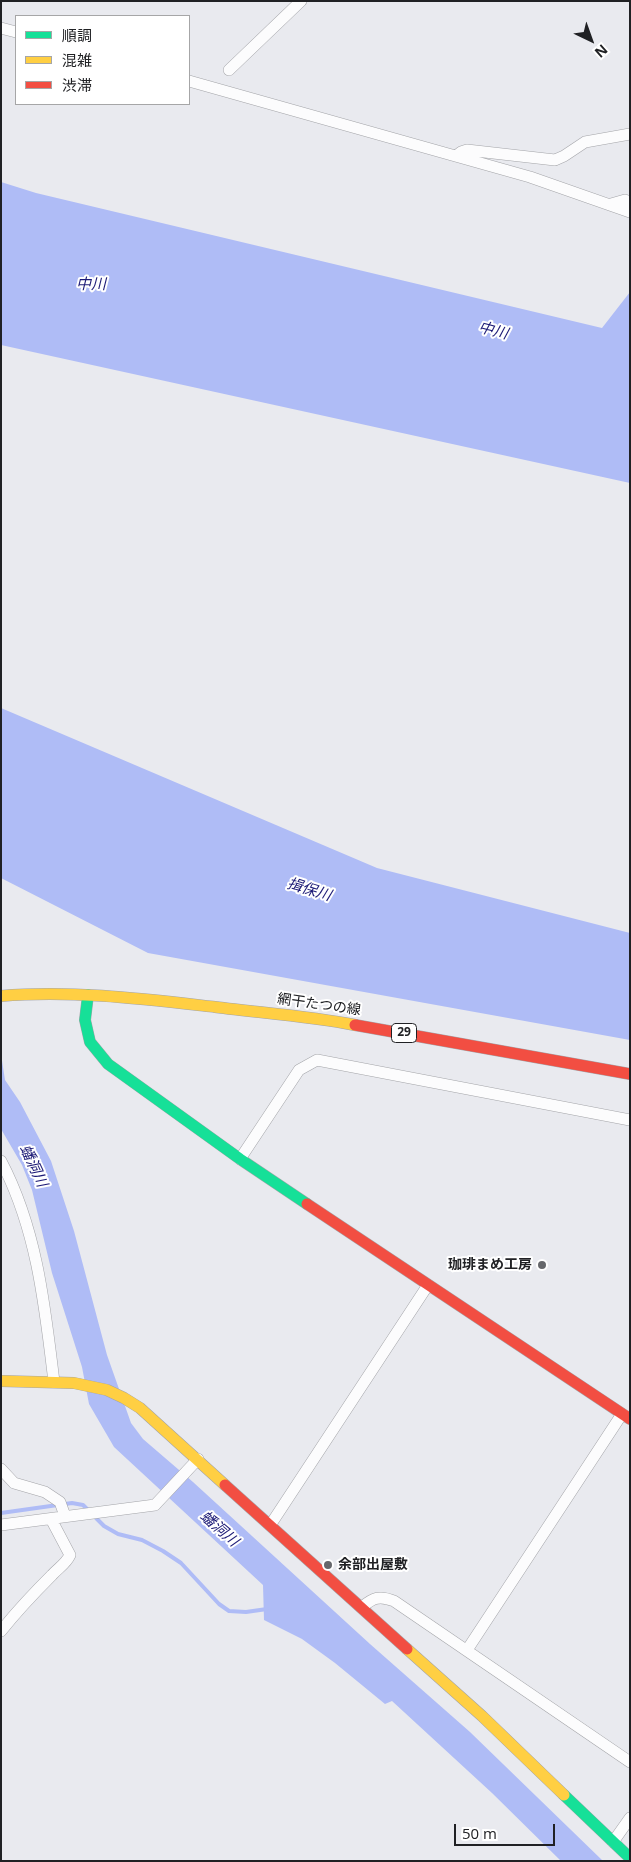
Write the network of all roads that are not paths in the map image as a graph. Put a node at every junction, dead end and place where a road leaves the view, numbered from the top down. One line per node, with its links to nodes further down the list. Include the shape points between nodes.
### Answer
1 (301, 1): 4 (street)
2 (1, 28): 3 (street)
3 (15, 32)
4 (229, 70)
5 (190, 81): 7 (street)
6 (630, 134): 7 (street, via 585,142 555,160 467,150)
7 (456, 156): 9 (street)
8 (630, 202): 9 (street, via 625,200)
9 (611, 204): 10 (street)
10 (630, 212)
11 (88, 995): 12 (street, 網干たつの線 / 29, via 38,993); 13 (street, 網干たつの線 / 29, via 335,1021); 15 (street, via 85,1020 90,1042 108,1064)
12 (1, 996)
13 (630, 1074)
14 (630, 1120): 15 (street, via 317,1060 299,1070)
15 (240, 1159): 17 (street)
16 (1, 1161): 19 (street, via 12,1182 32,1244 45,1306)
17 (428, 1285): 20 (street); 25 (street)
18 (1, 1381): 19 (street)
19 (54, 1382): 21 (street, via 115,1392 140,1408)
20 (626, 1416): 29 (street)
21 (198, 1459): 23 (street, via 155,1505); 25 (street)
22 (1, 1469): 23 (street, via 14,1483 45,1492 60,1502)
23 (65, 1516): 24 (street)
24 (51, 1519): 26 (street); 28 (street, via 70,1555 68,1561)
25 (271, 1524): 27 (street)
26 (1, 1525)
27 (362, 1607): 29 (street, via 374,1598 385,1597); 32 (street)
28 (1, 1631)
29 (466, 1650): 30 (street)
30 (630, 1762)
31 (630, 1818): 32 (street)
32 (613, 1842): 33 (street)
33 (630, 1858)

